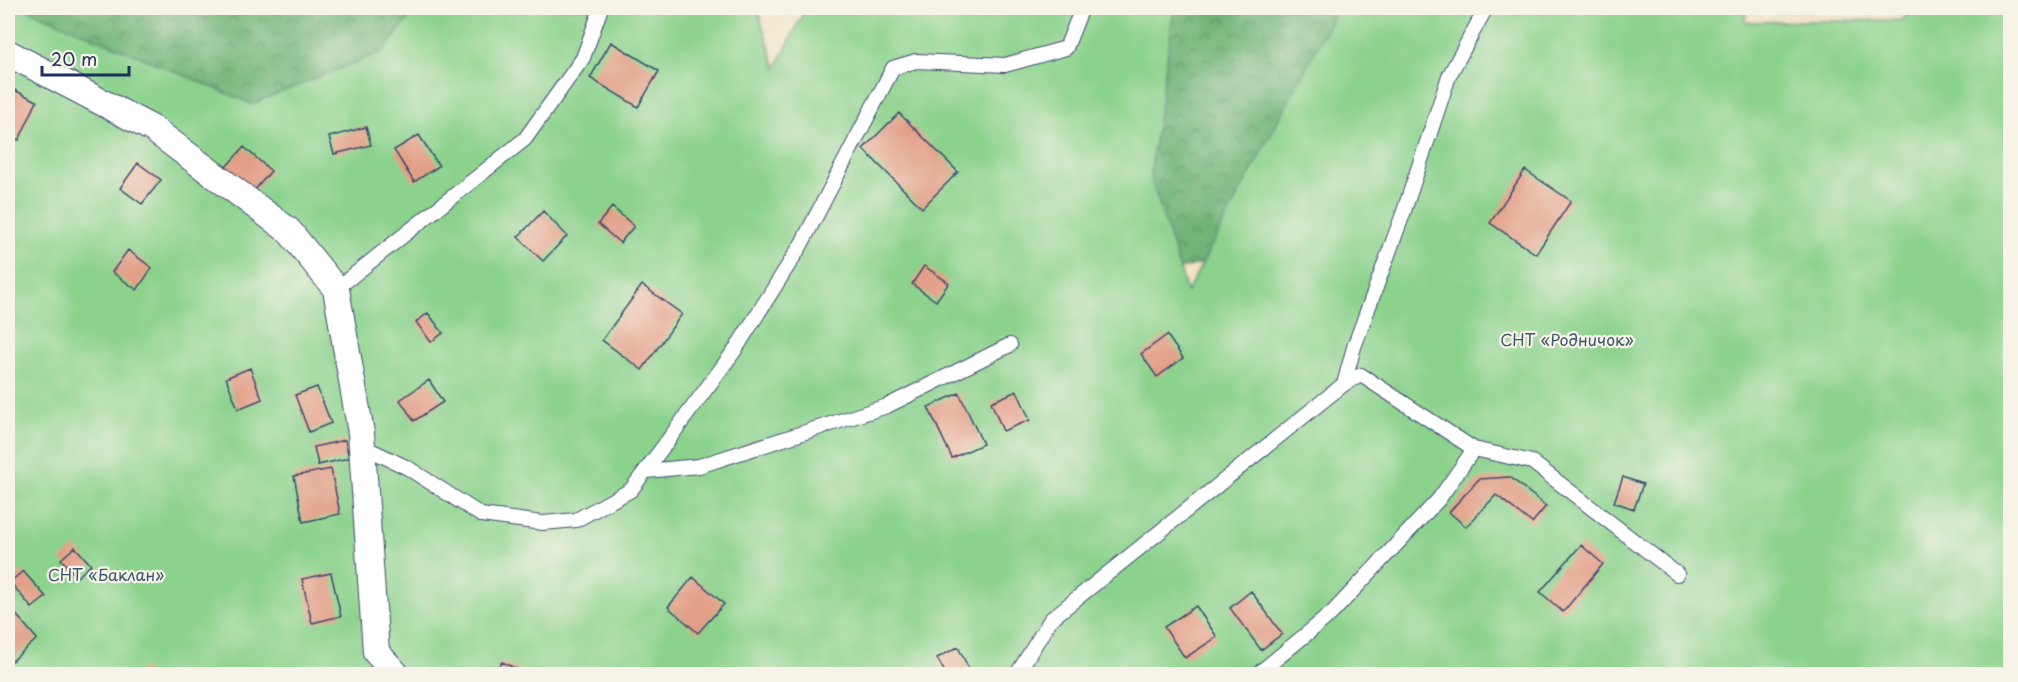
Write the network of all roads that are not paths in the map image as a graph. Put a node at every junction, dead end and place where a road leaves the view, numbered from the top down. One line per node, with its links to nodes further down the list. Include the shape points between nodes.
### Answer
1 (601, 8): 5 (lane, via 584,58 525,138)
2 (1082, 8): 10 (lane, via 1066,48 1005,65 916,61 893,68 801,245 735,350)
3 (1486, 8): 7 (lane, via 1449,76)
4 (8, 53): 5 (street, via 153,129 289,231)
5 (336, 290): 8 (street)
6 (1010, 345): 10 (lane, via 887,406 699,466)
7 (1344, 384): 9 (lane, via 1361,375); 13 (lane, via 1051,620)
8 (362, 446): 10 (lane, via 408,468 481,515 543,523 576,520 631,490); 12 (street, via 376,652)
9 (1474, 449): 11 (lane, via 1532,462); 14 (lane, via 1439,499 1332,613)
10 (646, 471)
11 (1677, 574)
12 (396, 675)
13 (1017, 675)
14 (1258, 675)

